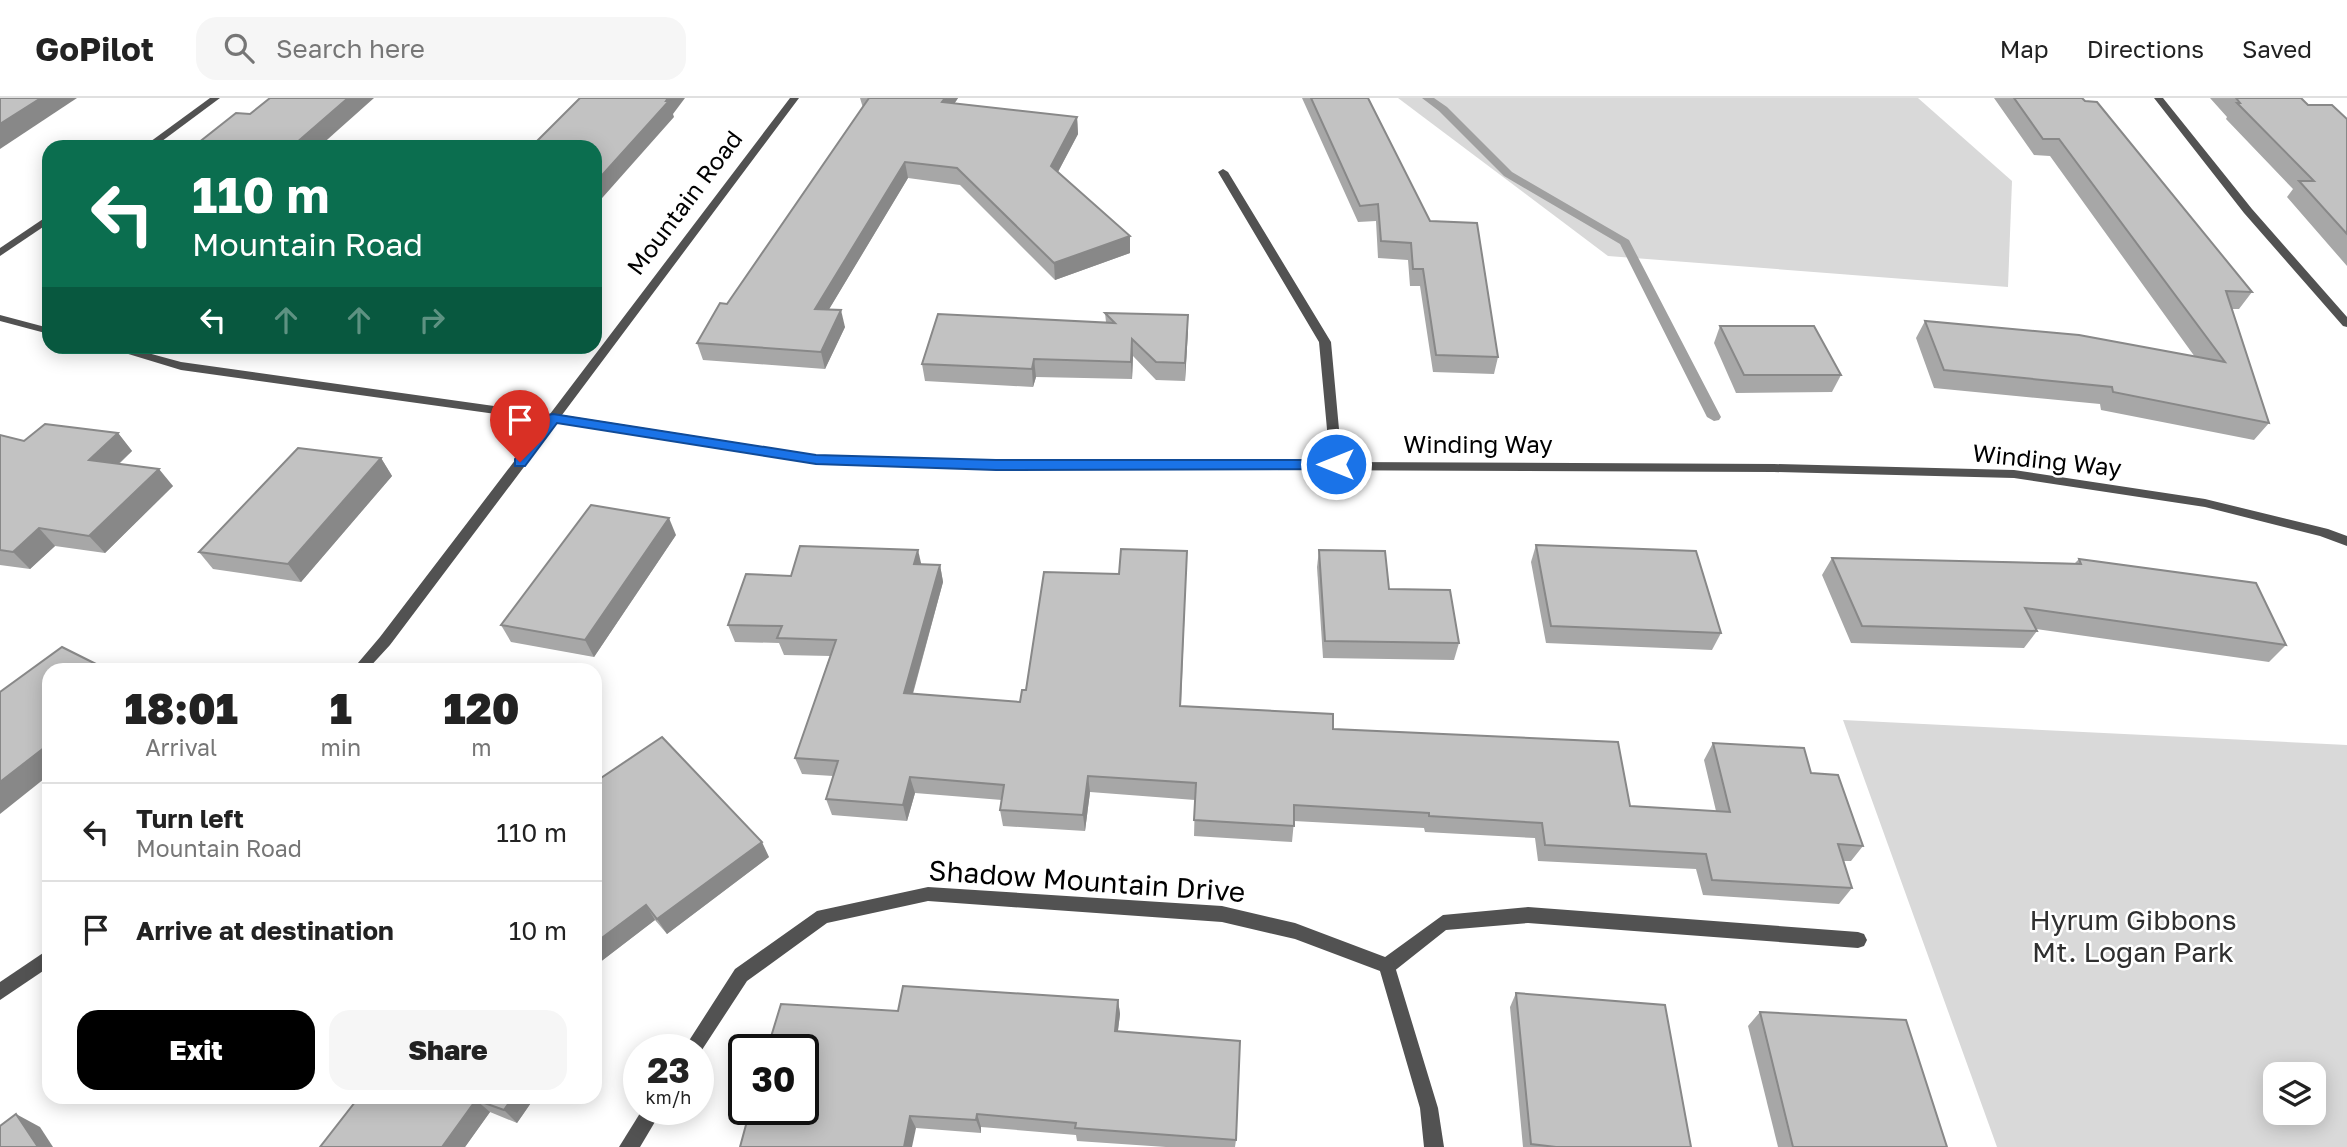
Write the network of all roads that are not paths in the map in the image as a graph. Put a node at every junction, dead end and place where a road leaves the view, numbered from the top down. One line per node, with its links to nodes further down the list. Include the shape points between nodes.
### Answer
1 (216, 98): 4 (street)
2 (795, 98): 11 (street, Mountain Road)
3 (2158, 98): 9 (street)
4 (158, 140)
5 (1223, 172): 15 (street, via 1325,342)
6 (42, 223): 7 (street)
7 (0, 253)
8 (0, 318): 10 (street)
9 (2347, 324)
10 (42, 329)
11 (602, 353)
12 (137, 354): 14 (street, Winding Way, via 181,366)
13 (601, 354): 14 (street, Mountain Road)
14 (553, 418): 15 (street, Winding Way, via 816,459 996,465); 17 (street, Mountain Road)
15 (1336, 464): 16 (street, Winding Way, via 2014,474 2205,503)
16 (2347, 541)
17 (365, 663)
18 (1858, 940): 20 (street, via 1528,915 1443,923)
19 (42, 962): 21 (street)
20 (1387, 965): 22 (street, Shadow Mountain Drive, via 1294,932 1222,914 928,894 823,916 741,975); 25 (street, via 1429,1108)
21 (0, 992)
22 (702, 1034)
23 (643, 1125): 24 (street)
24 (629, 1147)
25 (1434, 1147)

